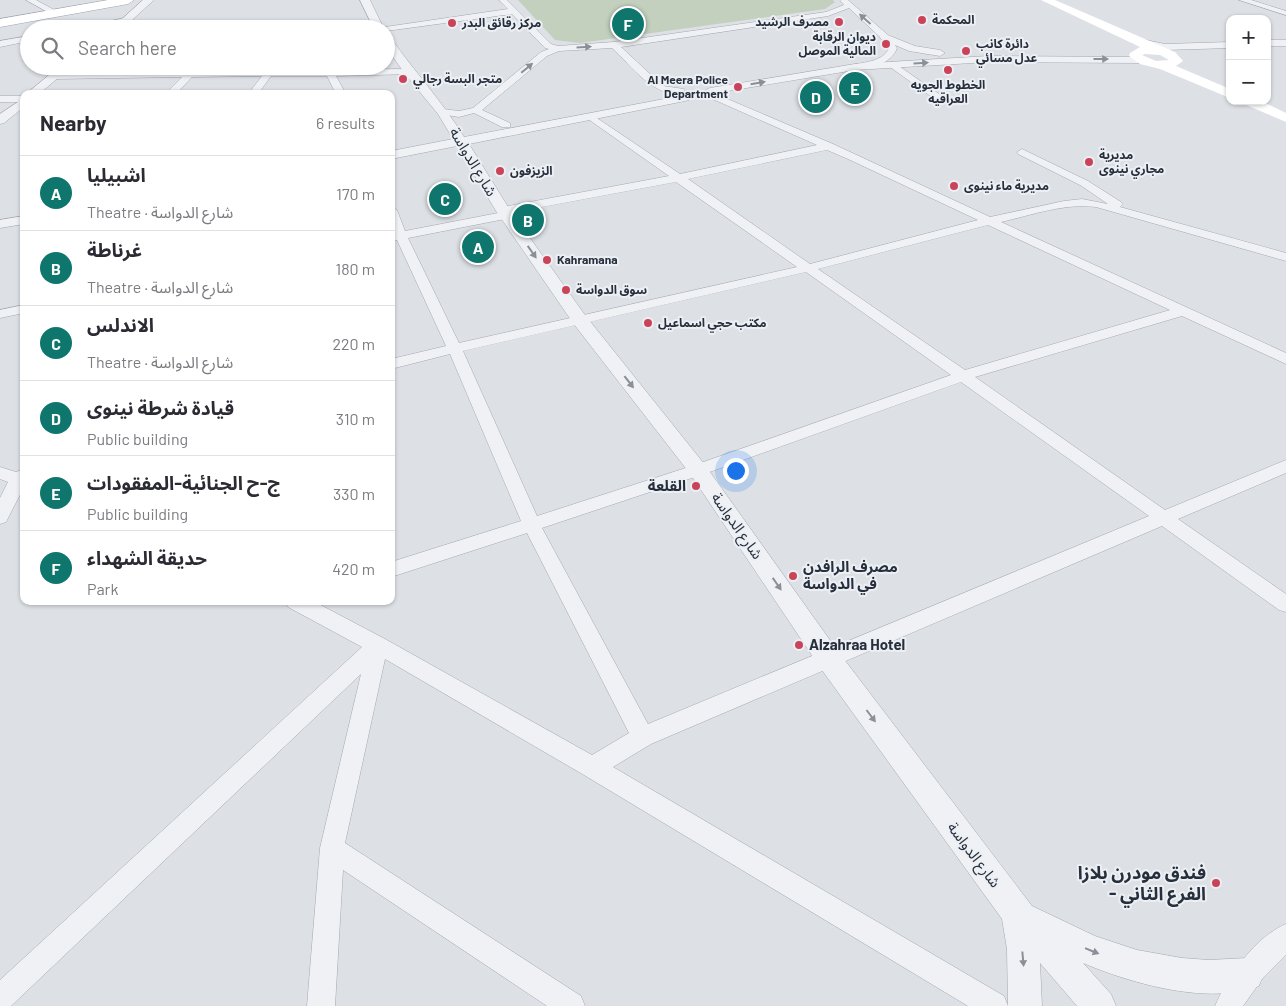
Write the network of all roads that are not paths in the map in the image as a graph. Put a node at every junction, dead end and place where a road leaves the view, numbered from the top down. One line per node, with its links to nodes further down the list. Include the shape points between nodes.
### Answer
1 (30, 0): 12 (street)
2 (128, 0): 12 (main road)
3 (149, 0): 13 (street)
4 (365, 0): 15 (street)
5 (503, 0): 10 (street)
6 (1030, 0): 28 (main road)
7 (1046, 0): 28 (main road)
8 (1244, 0): 11 (street)
9 (847, 3): 18 (street, one-way to 9); 23 (street, via 828,14)
10 (513, 11): 17 (street); 25 (street, via 548,46)
11 (1286, 13)
12 (56, 14): 16 (main road)
13 (129, 19): 14 (street)
14 (124, 20)
15 (375, 20)
16 (0, 23)
17 (395, 28)
18 (886, 37): 28 (street, via 913,49 936,53); 34 (street, via 893,48 890,54 875,63)
19 (20, 40): 22 (street)
20 (1271, 43): 21 (street)
21 (1286, 43)
22 (0, 44)
23 (614, 44): 25 (street, one-way to 23); 47 (street, via 660,88)
24 (1226, 45): 28 (street)
25 (558, 49): 53 (street, one-way to 25, via 544,54)
26 (1286, 49): 27 (street)
27 (1271, 50)
28 (1138, 51): 31 (main road); 33 (street, one-way to 28)
29 (395, 52): 36 (street, شارع الدواسة)
30 (1226, 52): 32 (street, via 1197,54)
31 (1159, 58): 32 (main road, via 1172,55); 45 (main road)
32 (1175, 62): 46 (main road)
33 (893, 65): 34 (street); 48 (street)
34 (855, 67): 47 (street, one-way to 34)
35 (395, 72): 36 (street)
36 (409, 72): 54 (street, شارع الدواسة)
37 (189, 75): 40 (street); 42 (street)
38 (267, 75): 43 (street)
39 (331, 75): 44 (street)
40 (54, 76): 41 (street)
41 (37, 90)
42 (174, 90)
43 (256, 90)
44 (338, 90)
45 (1226, 90)
46 (1226, 90)
47 (695, 94): 55 (street); 58 (street); 60 (street)
48 (939, 98)
49 (0, 99): 50 (street)
50 (20, 100)
51 (20, 103): 57 (street)
52 (1258, 105): 56 (main road)
53 (476, 110): 54 (street, via 460,114); 58 (street)
54 (443, 112): 59 (street, شارع الدواسة)
55 (591, 117): 59 (street); 63 (street)
56 (1286, 118)
57 (0, 120)
58 (506, 126): 59 (street)
59 (458, 138): 62 (street); 64 (street, شارع الدواسة)
60 (829, 146): 63 (street); 67 (street)
61 (1022, 152): 65 (street, via 1084,182)
62 (395, 153)
63 (678, 178): 64 (street); 71 (street)
64 (504, 213): 69 (street); 75 (street, شارع الدواسة, one-way to 75)
65 (1132, 214): 67 (street, via 1082,202); 70 (street)
66 (20, 221): 68 (street)
67 (988, 221): 71 (street); 73 (street)
68 (0, 224)
69 (396, 237): 76 (street)
70 (1286, 257)
71 (808, 268): 75 (street); 79 (street)
72 (20, 310): 74 (street)
73 (1183, 311): 77 (street); 79 (street)
74 (0, 314)
75 (580, 319): 76 (street); 81 (street, شارع الدواسة, one-way to 81)
76 (454, 348): 78 (street); 87 (street)
77 (1286, 359)
78 (395, 363)
79 (963, 376): 81 (street); 86 (street)
80 (1286, 466): 86 (street)
81 (698, 470): 87 (street); 92 (street, شارع الدواسة, one-way to 92)
82 (0, 473): 83 (street)
83 (20, 478)
84 (20, 482): 85 (street)
85 (0, 517)
86 (1163, 519): 89 (street); 92 (street)
87 (532, 525): 88 (street); 93 (street)
88 (395, 569)
89 (1286, 604)
90 (303, 605): 91 (street)
91 (378, 646): 94 (street); 95 (street); 99 (street)
92 (828, 658): 93 (street); 96 (street, شارع الدواسة, one-way to 96)
93 (643, 737): 94 (street)
94 (592, 767): 102 (street)
95 (332, 848): 100 (street); 101 (street)
96 (1017, 913): 98 (street, one-way to 98, via 1061,938 1108,957 1156,970 1203,976); 103 (street, one-way to 103, via 1023,950); 104 (street, شارع الدواسة)
97 (1286, 937): 98 (street)
98 (1247, 974): 105 (street)
99 (0, 998)
100 (321, 1006)
101 (571, 1006)
102 (994, 1006)
103 (1025, 1006)
104 (1099, 1006)
105 (1230, 1006)

